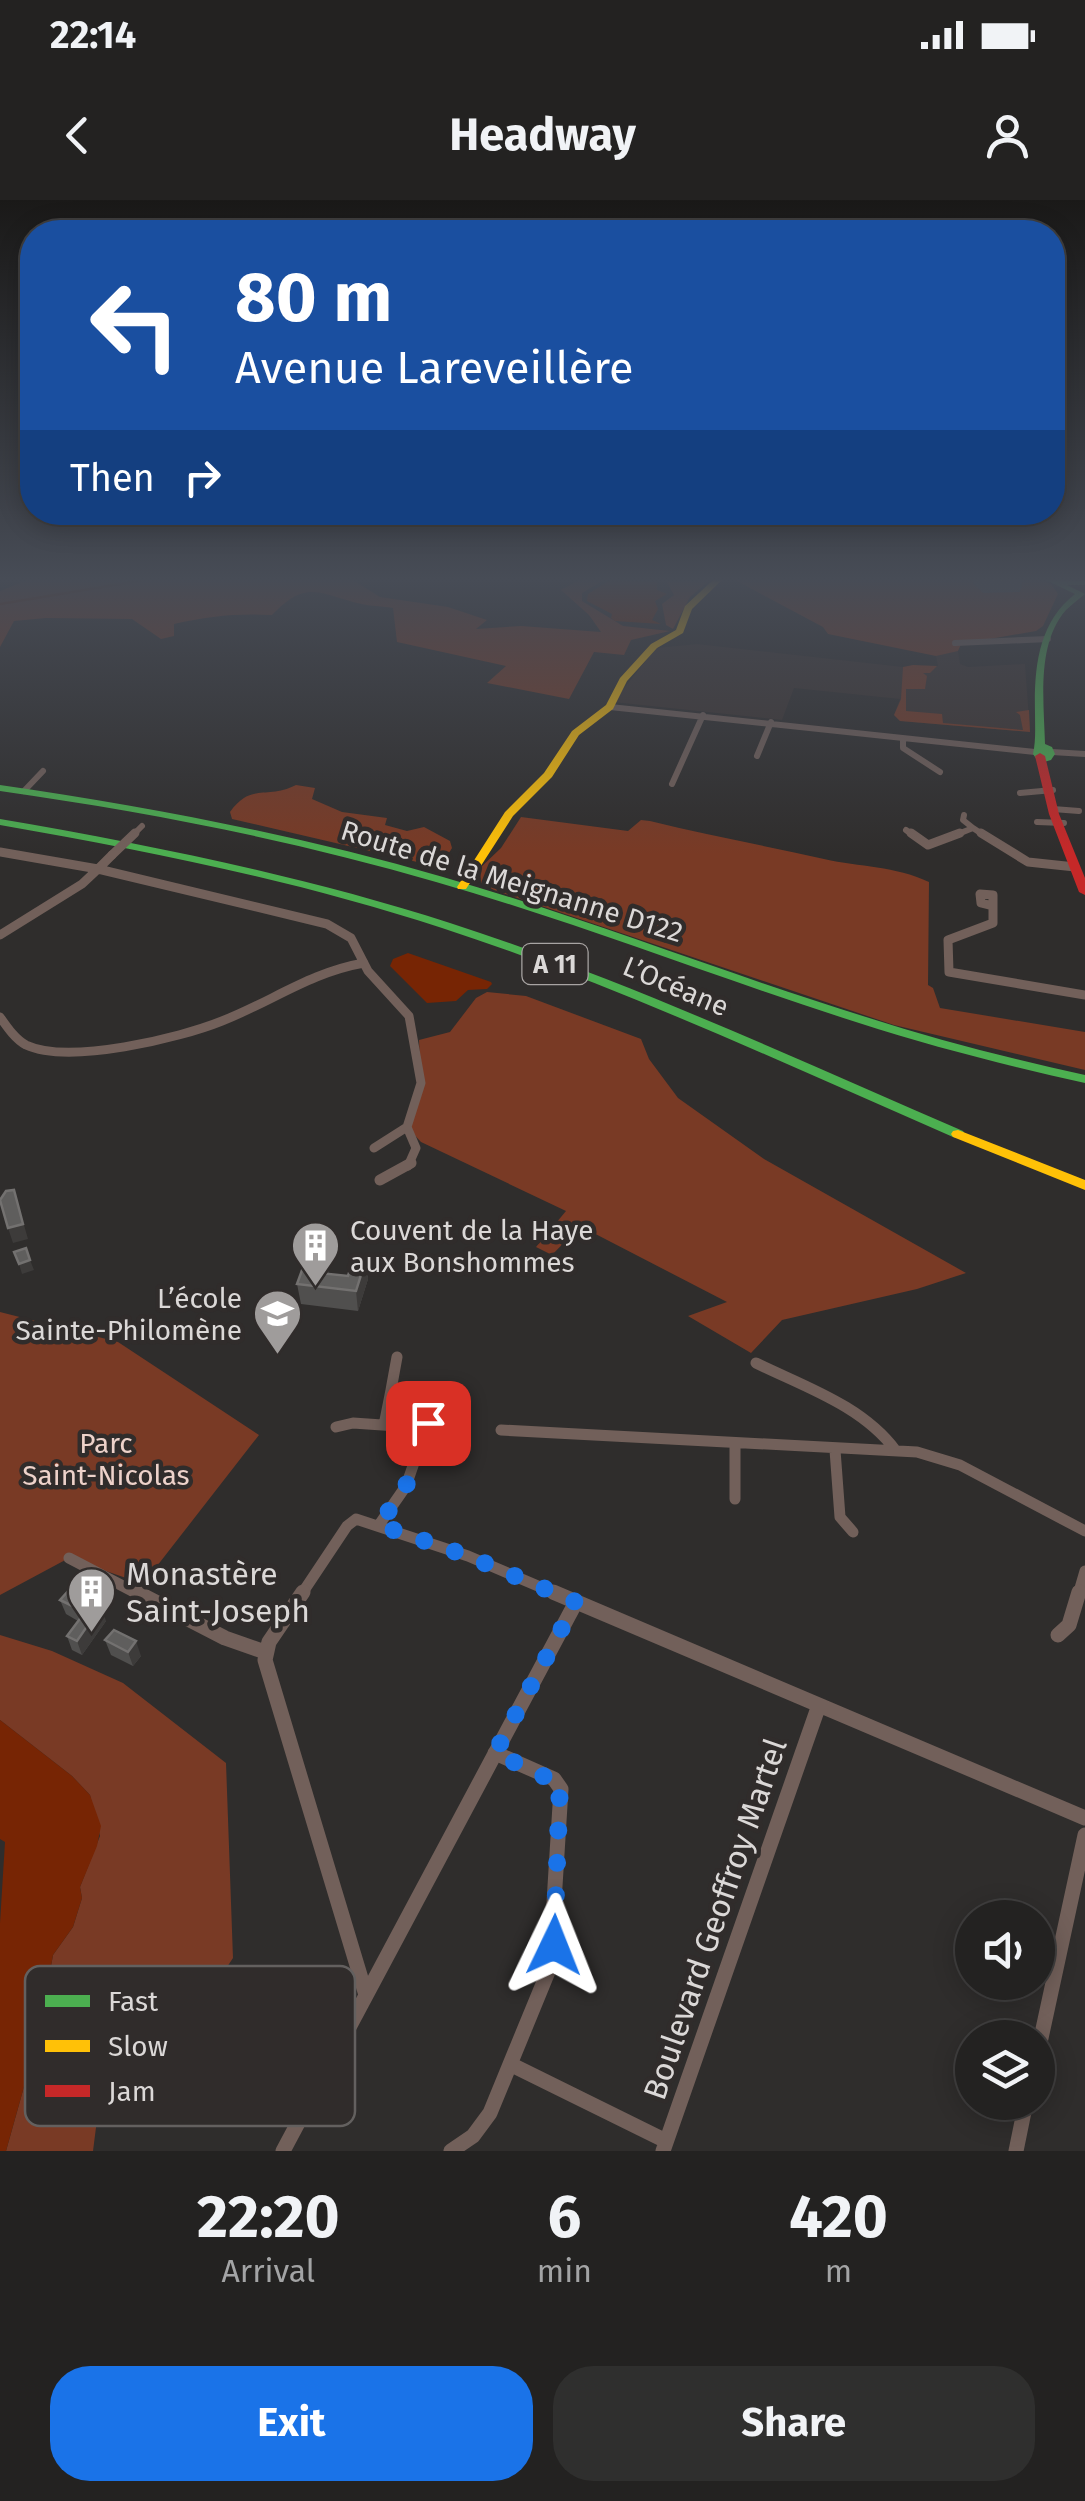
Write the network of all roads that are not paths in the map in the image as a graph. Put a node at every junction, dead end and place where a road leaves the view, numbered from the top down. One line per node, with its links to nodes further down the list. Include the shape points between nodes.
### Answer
1 (632, 671): 3 (main road)
2 (1040, 671): 7 (main road)
3 (610, 708): 4 (street); 28 (main road, via 575,733 548,775 508,814)
4 (703, 715): 5 (street); 12 (street)
5 (771, 722): 6 (street); 9 (street)
6 (903, 741): 7 (street); 11 (street, via 903,748)
7 (1044, 752): 8 (street); 14 (main road)
8 (1085, 754)
9 (758, 756)
10 (43, 771): 15 (street)
11 (940, 772)
12 (672, 784)
13 (0, 788): 15 (main road, Route de la Meignanne D122)
14 (1050, 790): 16 (street); 20 (main road)
15 (24, 791): 17 (main road, Route de la Meignanne D122)
16 (1020, 793)
17 (157, 811): 27 (street, bridge); 28 (main road, Route de la Meignanne D122)
18 (1079, 811): 20 (street)
19 (964, 814): 23 (street)
20 (1058, 816): 22 (street); 26 (main road)
21 (0, 819): 40 (main road, L’Océane / A 11, via 236,860 474,928 660,997); 42 (main road, L’Océane / A 11, via 241,868 483,938)
22 (1037, 822)
23 (973, 828): 24 (street, via 928,845); 26 (street, via 1028,862)
24 (906, 830)
25 (0, 852): 27 (street)
26 (1077, 859): 29 (main road)
27 (98, 869): 31 (street); 32 (street, via 327,924 350,938)
28 (462, 886): 35 (main road, Route de la Meignanne D122, via 813,1006)
29 (1085, 892)
30 (993, 906): 33 (street, via 994,923 948,940 949,972)
31 (0, 935)
32 (364, 963): 34 (street, via 292,983 221,1021 122,1045 33,1048); 38 (street, via 410,1016 421,1083)
33 (1085, 994)
34 (0, 1017)
35 (1000, 1060): 36 (main road); 37 (main road)
36 (1085, 1079)
37 (1085, 1091)
38 (407, 1127): 39 (street); 41 (street, via 416,1158)
39 (374, 1148)
40 (1085, 1176)
41 (380, 1180)
42 (1085, 1185)
43 (397, 1356): 45 (street)
44 (756, 1363): 52 (street, via 855,1412)
45 (390, 1390): 46 (street); 48 (street, via 431,1393)
46 (384, 1425): 47 (street); 48 (street)
47 (336, 1427)
48 (426, 1428): 54 (street, via 406,1486)
49 (501, 1430): 50 (street)
50 (735, 1444): 51 (street); 53 (street)
51 (834, 1450): 52 (street); 56 (street, via 840,1517)
52 (896, 1451): 55 (street, via 960,1465)
53 (735, 1500)
54 (379, 1525): 59 (street); 61 (street, via 356,1519 347,1526)
55 (1085, 1531)
56 (854, 1532)
57 (69, 1558): 61 (street)
58 (1085, 1571): 60 (street, via 1069,1626)
59 (576, 1602): 62 (street); 63 (street)
60 (1058, 1635)
61 (265, 1652): 66 (street)
62 (819, 1706): 64 (street); 72 (street, Boulevard Geoffroy Martel)
63 (495, 1753): 66 (street); 69 (street, via 554,1778 561,1788 553,1956)
64 (1085, 1818)
65 (1085, 1836): 68 (street)
66 (366, 1995): 67 (street)
67 (355, 2016)
68 (1045, 2020)
69 (510, 2064): 72 (street); 74 (street, via 483,2124)
70 (1022, 2120): 75 (street)
71 (296, 2126): 73 (street)
72 (664, 2146)
73 (283, 2151)
74 (451, 2151)
75 (1016, 2151)

